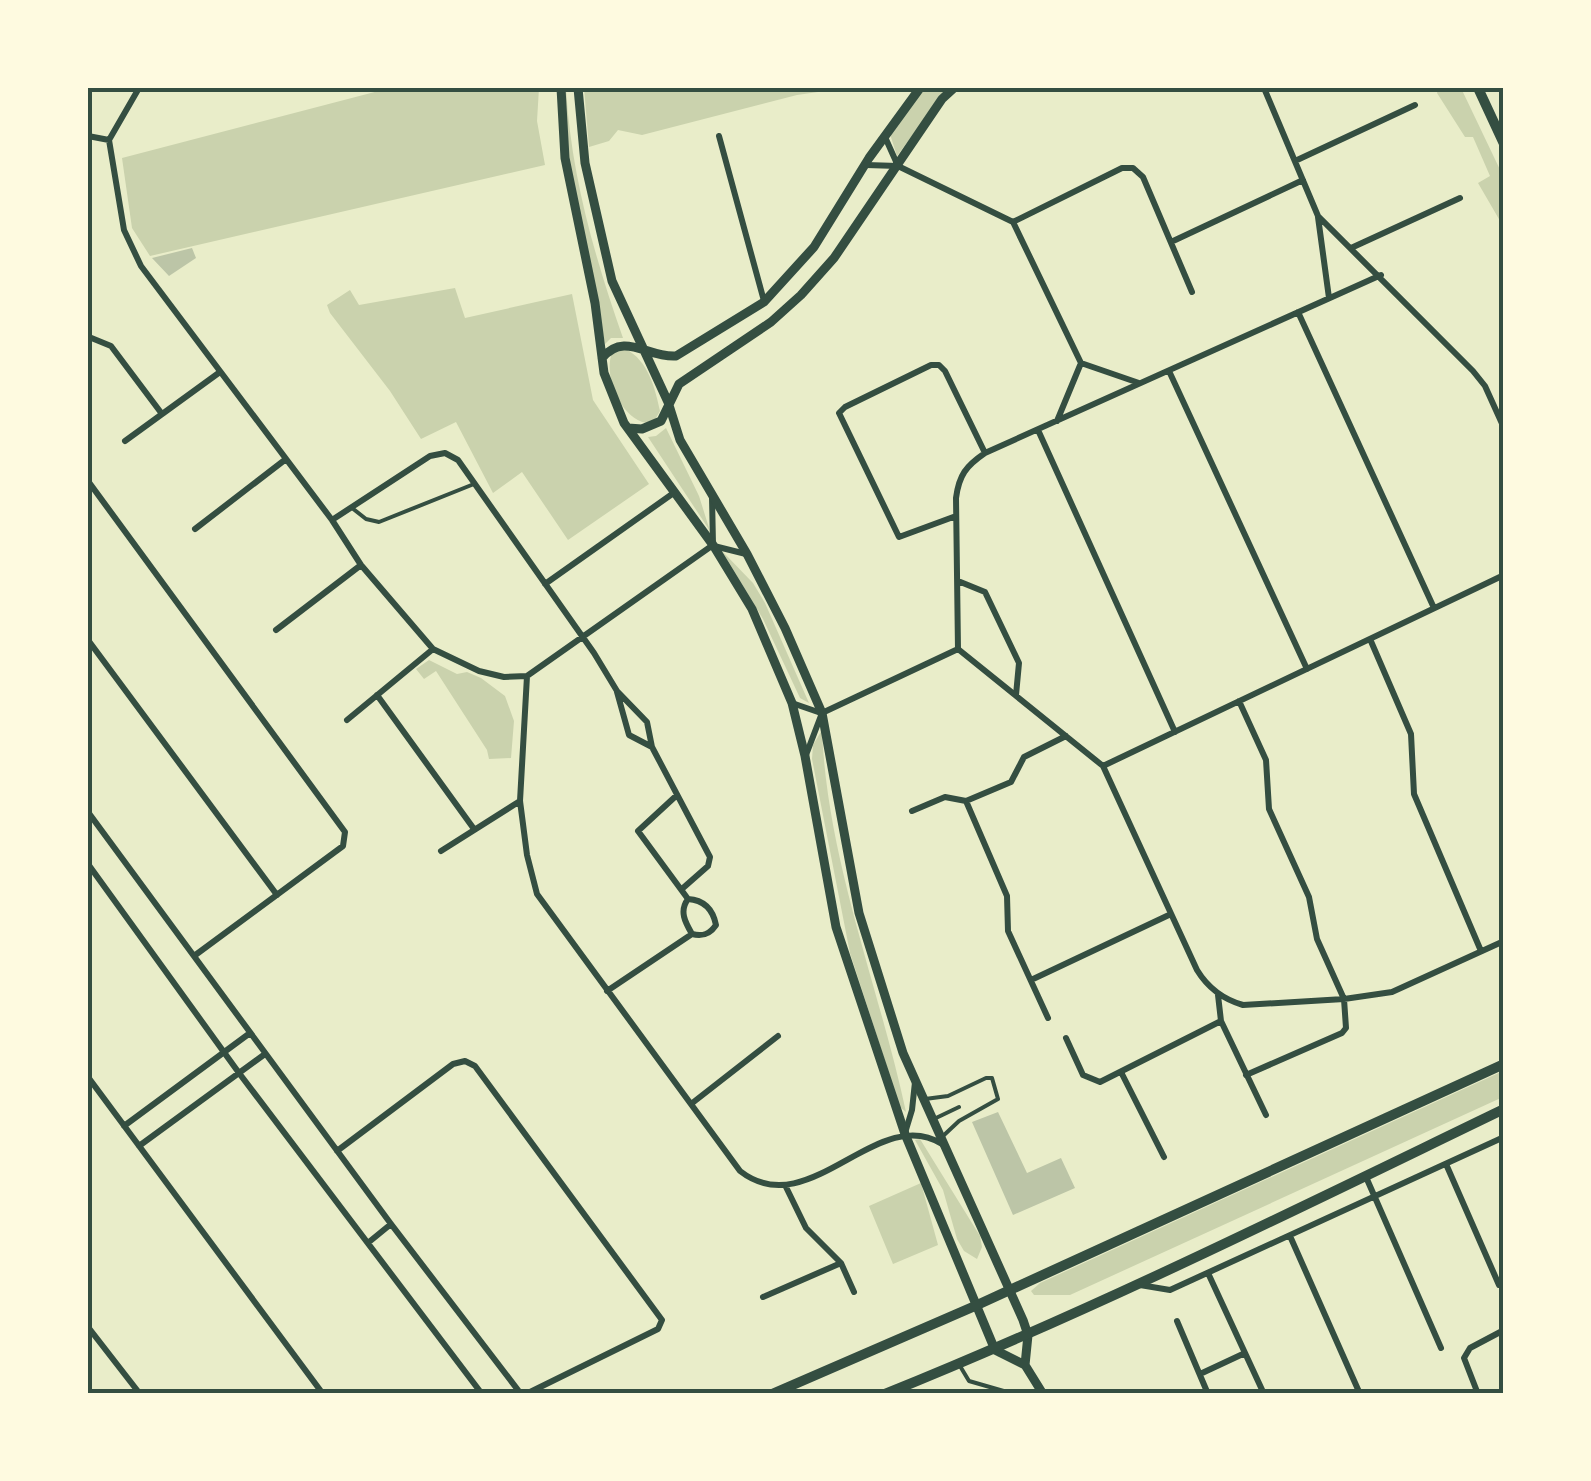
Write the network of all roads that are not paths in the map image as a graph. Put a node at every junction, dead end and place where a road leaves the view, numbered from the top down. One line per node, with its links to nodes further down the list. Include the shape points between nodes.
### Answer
1 (138, 88): 12 (street)
2 (561, 88): 30 (street, via 565,158)
3 (578, 88): 29 (street, via 586,163 612,281)
4 (920, 88): 11 (street)
5 (954, 88): 16 (street)
6 (1264, 88): 14 (street)
7 (1478, 88): 13 (main road)
8 (1416, 104): 14 (street)
9 (88, 136): 12 (street)
10 (719, 136): 26 (street)
11 (885, 136): 15 (street); 16 (street)
12 (109, 140): 33 (street, via 124,230 141,266)
13 (1504, 144)
14 (1295, 161): 17 (street)
15 (865, 165): 16 (street); 26 (street, via 814,247)
16 (898, 166): 20 (street); 35 (street, via 801,295 678,384)
17 (1303, 180): 19 (street); 21 (street)
18 (1460, 198): 22 (street)
19 (1318, 216): 22 (street); 25 (street)
20 (1013, 222): 21 (street, via 1133,168); 31 (street)
21 (1171, 242): 24 (street)
22 (1351, 248): 23 (street)
23 (1381, 276): 25 (street); 39 (street, via 1486,386)
24 (1192, 292)
25 (1329, 298): 27 (street)
26 (764, 302): 29 (street, via 685,353)
27 (1298, 312): 32 (street); 58 (street)
28 (89, 336): 36 (street, via 111,346)
29 (645, 352): 30 (street, via 622,344); 35 (street)
30 (602, 358): 38 (street)
31 (1081, 363): 34 (street); 37 (street)
32 (1169, 370): 34 (street); 65 (street)
33 (220, 372): 36 (street); 43 (street)
34 (1140, 384): 37 (street)
35 (668, 402): 38 (street, via 661,421); 47 (street, via 680,440)
36 (162, 414): 41 (street)
37 (1056, 421): 40 (street)
38 (628, 428): 46 (street)
39 (1504, 428)
40 (1038, 430): 42 (street); 74 (street)
41 (125, 442)
42 (986, 453): 49 (street, via 959,476); 49 (street, via 938,365 839,413 899,537)
43 (286, 459): 50 (street); 51 (street)
44 (88, 480): 88 (street, via 344,832 344,846)
45 (474, 484): 48 (lane, via 379,522); 48 (street, via 458,460 430,456); 57 (street)
46 (675, 492): 52 (street); 57 (street)
47 (712, 496): 52 (street); 53 (street)
48 (352, 508): 50 (street)
49 (956, 516): 56 (street)
50 (332, 520): 54 (street)
51 (195, 529)
52 (713, 545): 53 (street); 62 (street); 71 (street, via 752,609)
53 (748, 554): 72 (street)
54 (362, 565): 59 (street); 63 (street)
55 (1504, 575): 58 (street)
56 (958, 581): 64 (street); 69 (street, via 985,592 1018,663)
57 (545, 584): 62 (street)
58 (1434, 608): 60 (street)
59 (276, 630)
60 (1370, 639): 65 (street); 93 (street, via 1411,734 1414,794)
61 (88, 640): 88 (street)
62 (583, 640): 66 (street); 67 (street)
63 (433, 649): 66 (street, via 479,671); 68 (street)
64 (958, 649): 69 (street); 72 (street)
65 (1307, 669): 70 (street)
66 (527, 676): 80 (street)
67 (617, 691): 76 (street, via 647,722); 76 (street, via 629,734)
68 (378, 695): 73 (street); 84 (street)
69 (1016, 696): 75 (street)
70 (1239, 701): 74 (street); 98 (street, via 1266,760 1269,809)
71 (792, 703): 72 (street); 77 (street)
72 (822, 713): 77 (street); 111 (street, via 859,913)
73 (346, 720)
74 (1175, 732): 78 (street)
75 (1066, 736): 78 (street); 81 (street, via 1024,757 1010,782)
76 (652, 747): 79 (street)
77 (805, 756): 119 (street, via 836,927)
78 (1103, 766): 90 (street)
79 (677, 795): 87 (street, via 710,857); 87 (street, via 638,831)
80 (520, 801): 84 (street); 96 (street, via 537,894)
81 (966, 801): 82 (street, via 945,796); 95 (street, via 1007,896 1008,930)
82 (912, 811)
83 (88, 812): 94 (street)
84 (474, 830): 85 (street)
85 (441, 850)
86 (88, 864): 104 (street)
87 (682, 888): 89 (street)
88 (277, 895): 94 (street)
89 (688, 899): 91 (street, via 683,915); 91 (street, via 703,903 716,925)
90 (1171, 914): 95 (street); 97 (street, via 1197,970)
91 (692, 934): 96 (street)
92 (1504, 941): 93 (street)
93 (1482, 951): 98 (street, via 1406,987)
94 (194, 956): 101 (street)
95 (1031, 980): 99 (street)
96 (607, 990): 113 (street)
97 (1218, 994): 98 (street, via 1243,1004); 100 (street)
98 (1344, 999): 109 (street, via 1342,1033)
99 (1048, 1018)
100 (1221, 1022): 107 (street); 109 (street)
101 (250, 1033): 104 (street); 105 (street)
102 (778, 1036): 113 (street)
103 (1066, 1038): 107 (street, via 1092,1081)
104 (223, 1051): 108 (street); 118 (street)
105 (265, 1054): 108 (street); 123 (street)
106 (1504, 1064): 136 (main road)
107 (1122, 1072): 124 (street)
108 (239, 1073): 122 (street); 131 (street)
109 (1246, 1075): 116 (street)
110 (88, 1077): 118 (street)
111 (915, 1081): 112 (street); 119 (street)
112 (923, 1100): 117 (street); 121 (lane, via 989,1078 999,1096)
113 (690, 1104): 127 (street, via 740,1171 753,1182)
114 (959, 1107): 117 (lane)
115 (1504, 1109): 126 (main road)
116 (1266, 1115)
117 (932, 1120): 121 (street)
118 (124, 1126): 122 (street)
119 (904, 1134): 121 (street); 127 (street); 139 (street)
120 (1504, 1137): 125 (street)
121 (941, 1141): 136 (street)
122 (139, 1146): 151 (street)
123 (337, 1151): 129 (street); 153 (street, via 452,1064 475,1066 662,1320 658,1329)
124 (1164, 1157)
125 (1446, 1164): 128 (street); 135 (street)
126 (1366, 1176): 128 (street); 134 (main road)
127 (786, 1188): 132 (street, via 806,1228)
128 (1376, 1197): 130 (street); 144 (street)
129 (391, 1224): 131 (street); 153 (street)
130 (1290, 1236): 133 (street); 160 (street)
131 (369, 1242): 152 (street)
132 (842, 1263): 137 (street); 138 (street)
133 (1208, 1273): 134 (street, via 1170,1290); 146 (street)
134 (1139, 1285): 143 (main road)
135 (1500, 1285)
136 (1010, 1290): 139 (main road); 143 (street)
137 (854, 1292)
138 (763, 1296)
139 (974, 1306): 145 (street); 154 (main road)
140 (1178, 1321): 149 (street)
141 (88, 1327): 150 (street)
142 (1504, 1330): 161 (street, via 1464,1358)
143 (1028, 1335): 145 (main road); 148 (street)
144 (1441, 1348)
145 (995, 1350): 147 (main road); 148 (street)
146 (1245, 1353): 149 (street); 159 (street)
147 (960, 1364): 155 (main road); 156 (lane, via 969,1381)
148 (1026, 1365): 157 (street)
149 (1200, 1374): 158 (street)
150 (140, 1394)
151 (324, 1394)
152 (482, 1394)
153 (524, 1394)
154 (772, 1394)
155 (886, 1394)
156 (1014, 1394)
157 (1043, 1394)
158 (1208, 1394)
159 (1264, 1394)
160 (1360, 1394)
161 (1478, 1394)

